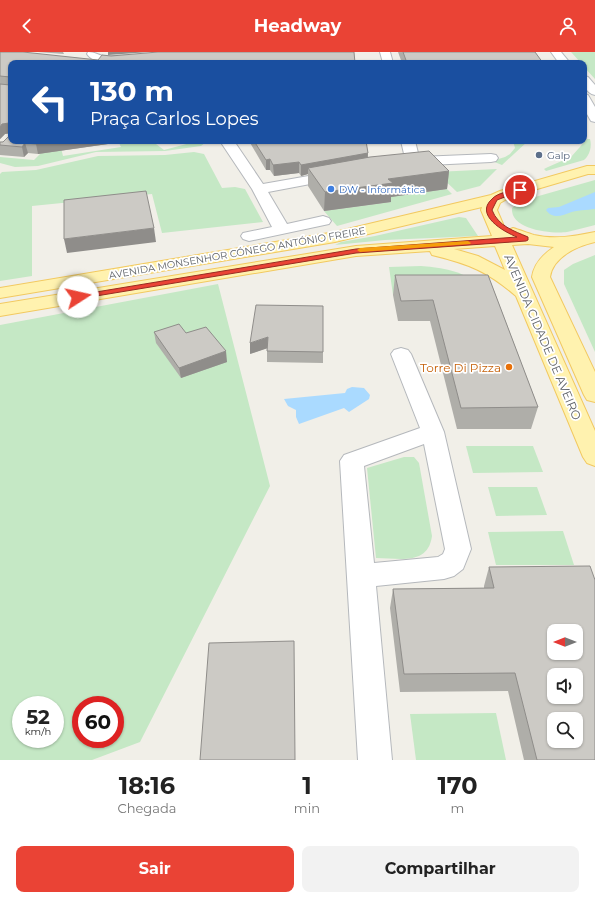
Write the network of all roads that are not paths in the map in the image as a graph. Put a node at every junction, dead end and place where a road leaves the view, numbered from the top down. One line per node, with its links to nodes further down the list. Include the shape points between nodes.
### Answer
1 (556, 52): 4 (street)
2 (139, 58): 3 (street)
3 (99, 59)
4 (563, 60)
5 (587, 83): 6 (street)
6 (595, 92)
7 (587, 103): 9 (street)
8 (587, 106): 10 (street)
9 (595, 110)
10 (595, 118)
11 (229, 144): 18 (street)
12 (409, 144): 14 (street)
13 (491, 158): 14 (street)
14 (413, 161): 15 (street)
15 (398, 164)
16 (592, 169): 19 (main road, AVENIDA MONSENHOR CÓNEGO ANTÓNIO FREIRE, via 505,194)
17 (351, 172): 18 (street)
18 (259, 188): 21 (street); 22 (street)
19 (493, 208): 24 (main road, via 505,230); 26 (main road, AVENIDA CIDADE DE AVEIRO); 28 (main road, AVENIDA MONSENHOR CÓNEGO ANTÓNIO FREIRE)
20 (323, 222): 21 (street)
21 (306, 226): 22 (street)
22 (282, 230): 23 (street)
23 (249, 236)
24 (526, 239): 25 (main road, via 561,244); 26 (main road, AVENIDA MONSENHOR CÓNEGO ANTÓNIO FREIRE)
25 (587, 239): 32 (main road, AVENIDA CIDADE DE AVEIRO, via 553,255 543,268 541,277)
26 (502, 240): 27 (main road, AVENIDA MONSENHOR CÓNEGO ANTÓNIO FREIRE); 29 (main road, AVENIDA CIDADE DE AVEIRO)
27 (387, 248): 29 (main road, via 428,250 459,256 494,271); 30 (main road, AVENIDA MONSENHOR CÓNEGO ANTÓNIO FREIRE, via 326,255)
28 (0, 293)
29 (526, 296): 34 (main road, AVENIDA CIDADE DE AVEIRO)
30 (0, 310)
31 (401, 354): 33 (street)
32 (595, 395)
33 (433, 432): 35 (street, via 352,461); 35 (street, via 458,549 453,561 444,568)
34 (595, 457)
35 (361, 576): 36 (street)
36 (375, 760)

